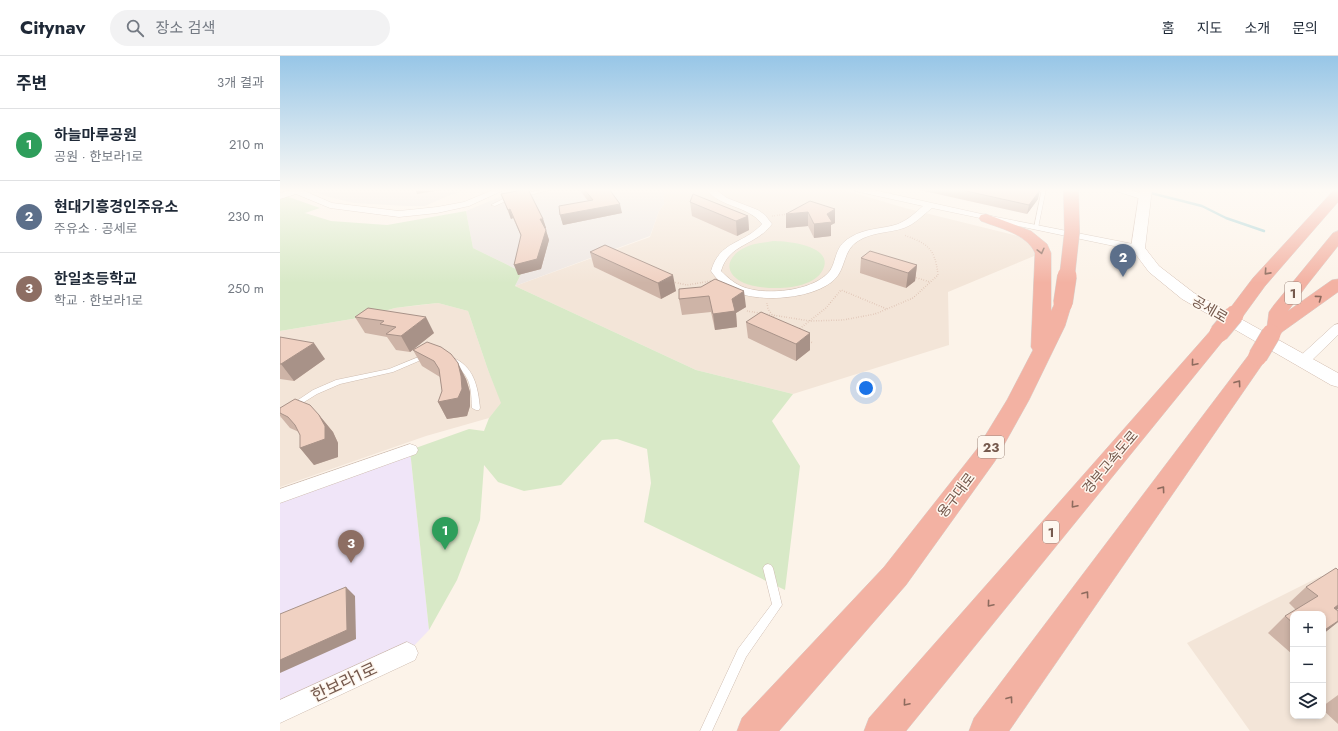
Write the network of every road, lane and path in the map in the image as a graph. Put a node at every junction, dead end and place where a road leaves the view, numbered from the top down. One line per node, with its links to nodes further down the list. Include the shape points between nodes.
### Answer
1 (765, 220): 14 (street, via 767,224 762,231 727,250 718,261 716,271)
2 (909, 220): 18 (street, via 854,240 842,250 833,276 820,285 796,292)
3 (992, 220): 30 (highway, one-way to 30, via 1026,234 1039,244 1043,253)
4 (998, 220): 9 (street)
5 (1038, 220): 9 (lane)
6 (1072, 220): 30 (highway, 용구대로 / 23, bridge, via 1071,251 1063,303 1055,326)
7 (1142, 220): 12 (street)
8 (1314, 220): 44 (highway, 경부고속도로 / 1, one-way to 44, via 1259,282 1227,324)
9 (1036, 228): 12 (street)
10 (904, 235): 16 (path, via 926,244 936,256 938,275)
11 (1338, 236): 26 (highway, 1, via 1279,311)
12 (1138, 248): 32 (street, 공세로, via 1154,269 1188,296)
13 (909, 276): 16 (path)
14 (722, 278): 15 (path, via 700,284 680,285); 18 (street, via 743,291)
15 (673, 282)
16 (930, 282): 19 (path, via 913,298)
17 (1338, 284): 26 (highway, one-way to 17)
18 (765, 294): 21 (path, via 768,309)
19 (888, 309): 23 (path, via 844,320); 23 (path, via 841,290 826,308)
20 (747, 311): 21 (path)
21 (773, 315): 22 (path); 23 (path)
22 (777, 321)
23 (810, 321): 25 (path)
24 (1338, 328): 32 (street)
25 (794, 334)
26 (1269, 339): 45 (highway, 1, one-way to 26)
27 (807, 340): 28 (path)
28 (814, 343)
29 (431, 353): 35 (lane, via 391,371 338,382 315,392)
30 (1040, 353): 43 (highway, 용구대로 / 23, via 1018,400 986,455 895,576)
31 (442, 355): 34 (lane, via 463,367 474,384)
32 (1302, 361): 33 (street, 공세로)
33 (1338, 381)
34 (476, 408)
35 (280, 415)
36 (410, 450): 37 (street)
37 (280, 496)
38 (768, 568): 42 (lane, via 777,605 742,653)
39 (407, 653): 40 (street, 한보라1로)
40 (280, 712): 41 (street)
41 (280, 717)
42 (706, 731)
43 (755, 731)
44 (882, 731)
45 (987, 731)

